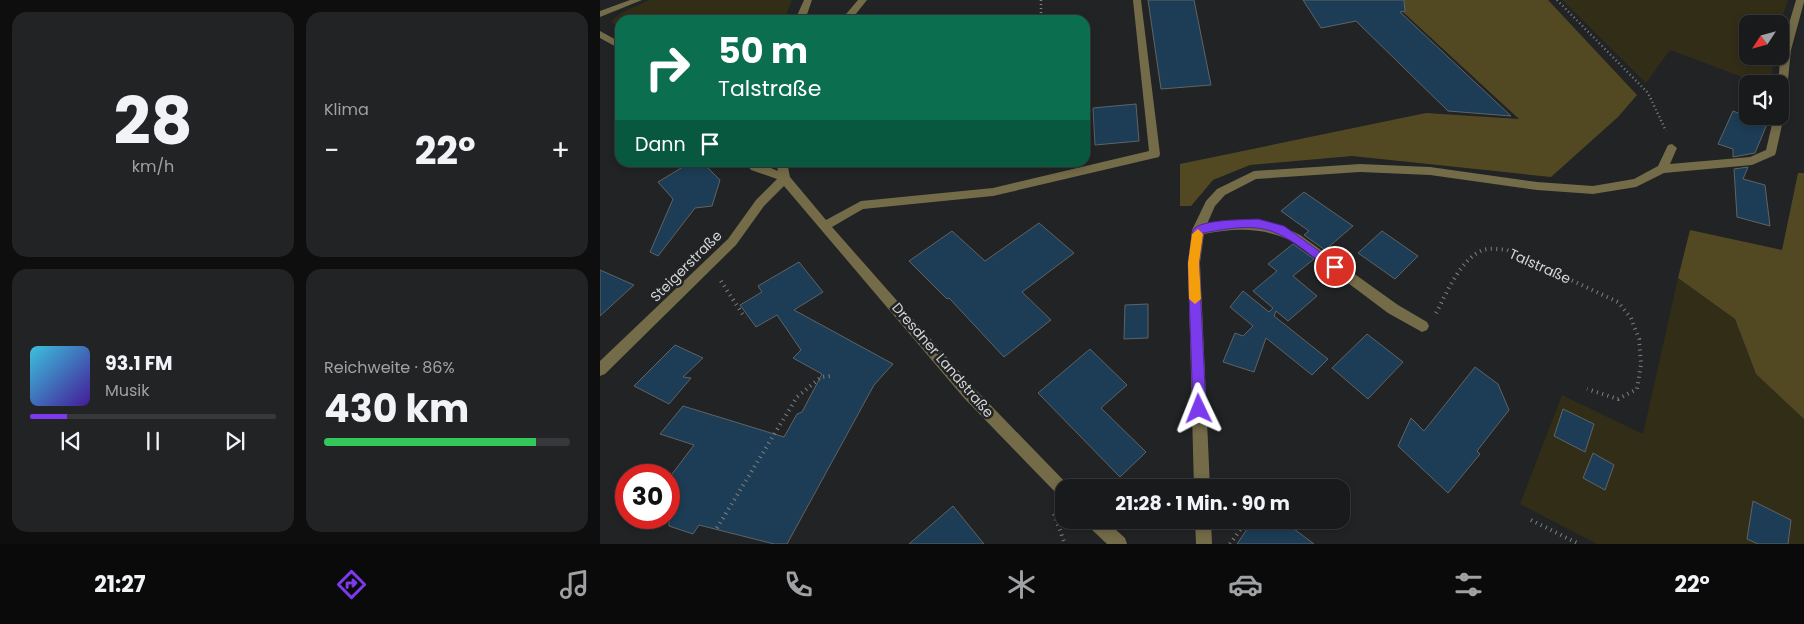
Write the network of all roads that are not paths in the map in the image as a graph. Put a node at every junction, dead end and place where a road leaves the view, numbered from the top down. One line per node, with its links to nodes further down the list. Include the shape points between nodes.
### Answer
1 (638, 0): 6 (street)
2 (808, 0): 7 (street)
3 (862, 0): 8 (street)
4 (1137, 0): 18 (street, via 1155,154 993,192 861,205)
5 (1800, 0): 11 (street, via 1786,50)
6 (600, 14)
7 (802, 15)
8 (850, 15)
9 (600, 34): 10 (street)
10 (615, 43)
11 (1783, 75)
12 (1777, 125): 16 (street, via 1771,152 1752,161)
13 (1672, 148): 16 (street)
14 (755, 167): 17 (street)
15 (782, 167): 17 (street, Dresdner Landstraße)
16 (1662, 168): 19 (street, via 1636,183 1593,190 1537,186 1430,170 1360,168 1254,175 1218,195)
17 (785, 178): 18 (street, Dresdner Landstraße); 21 (street, Steigerstraße, via 760,203 732,242)
18 (825, 226): 23 (street, Dresdner Landstraße, via 969,393)
19 (1198, 230): 20 (street, via 1230,224 1258,224 1280,229); 22 (street, via 1194,263)
20 (1422, 326)
21 (600, 370)
22 (1202, 479)
23 (1055, 483)
24 (1103, 529): 26 (street)
25 (1203, 529): 27 (street)
26 (1119, 544)
27 (1204, 544)

